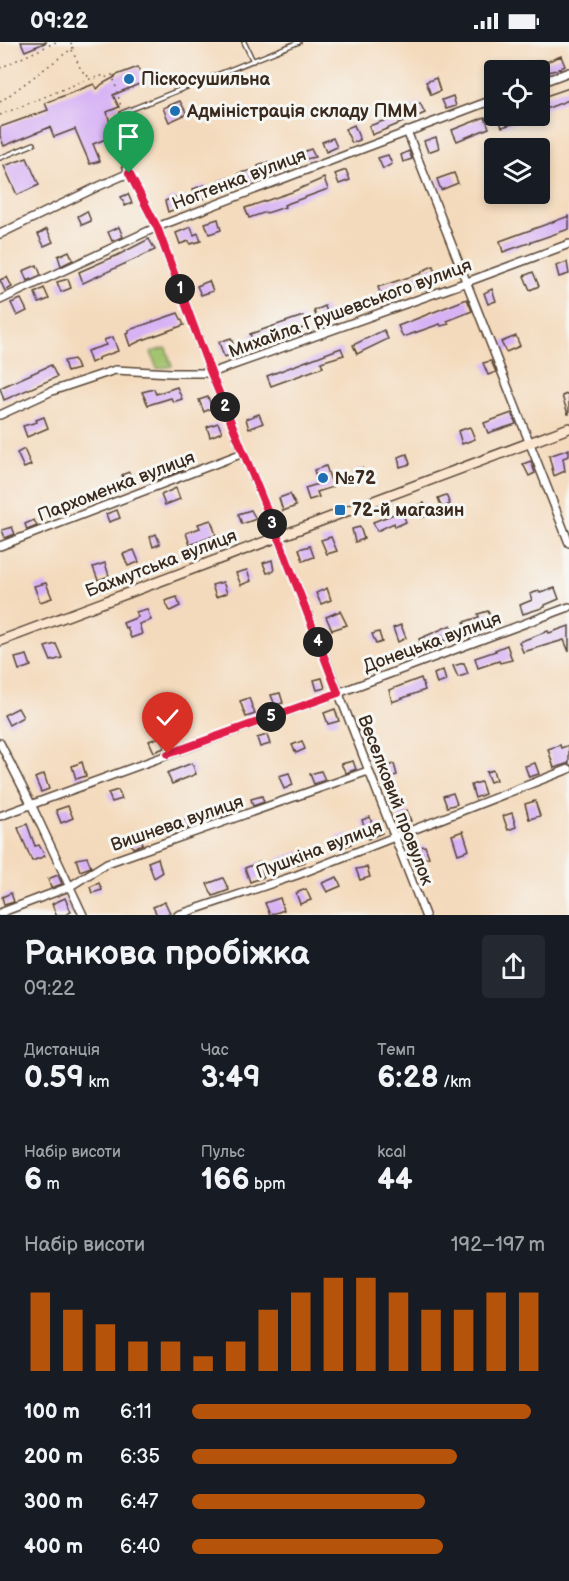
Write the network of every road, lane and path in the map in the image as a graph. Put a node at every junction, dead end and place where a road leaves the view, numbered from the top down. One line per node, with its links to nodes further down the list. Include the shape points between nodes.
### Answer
1 (56, 42): 7 (path)
2 (70, 42): 5 (path)
3 (244, 42): 6 (lane)
4 (299, 42): 6 (lane)
5 (72, 49): 9 (path, via 81,70); 11 (path)
6 (253, 61): 13 (lane)
7 (0, 68)
8 (569, 72): 10 (street)
9 (91, 79): 13 (path, via 112,75); 14 (path)
10 (550, 79)
11 (0, 102)
12 (484, 103): 15 (street, Ногтенка вулиця)
13 (123, 113): 18 (lane)
14 (0, 115)
15 (407, 131): 20 (street, Ногтенка вулиця); 23 (street)
16 (34, 144): 17 (lane)
17 (0, 158)
18 (124, 161): 19 (street, Веселковий провулок)
19 (129, 173): 20 (street, Веселковий провулок); 21 (street)
20 (157, 227): 24 (street, Ногтенка вулиця); 25 (street, Веселковий провулок)
21 (0, 234)
22 (569, 244): 23 (street, Михайла Грушевського вулиця)
23 (467, 282): 25 (street, Михайла Грушевського вулиця); 28 (street)
24 (0, 300)
25 (211, 373): 26 (street, Михайла Грушевського вулиця, via 115,370 52,391); 29 (street, Веселковий провулок)
26 (0, 415)
27 (569, 428): 28 (street, Бахмутська вулиця)
28 (530, 443): 30 (street, Бахмутська вулиця); 31 (street)
29 (243, 453): 30 (street, Веселковий провулок); 32 (street, Пархоменка вулиця)
30 (278, 537): 34 (street, Бахмутська вулиця); 35 (street, Веселковий провулок)
31 (569, 543)
32 (0, 546)
33 (569, 607): 35 (street, Донецька вулиця)
34 (0, 641)
35 (338, 693): 38 (street, Веселковий провулок); 39 (street, Донецька вулиця)
36 (0, 743): 39 (street)
37 (569, 769): 41 (street, Пушкіна вулиця)
38 (368, 771): 41 (street, Веселковий провулок); 42 (street, Вишнева вулиця, via 107,863)
39 (31, 804): 40 (street, Донецька вулиця); 42 (street)
40 (0, 816)
41 (394, 837): 45 (street, Пушкіна вулиця); 46 (street, Веселковий провулок)
42 (69, 887): 43 (street, Вишнева вулиця); 44 (street)
43 (0, 913)
44 (83, 915)
45 (178, 915)
46 (425, 915)

